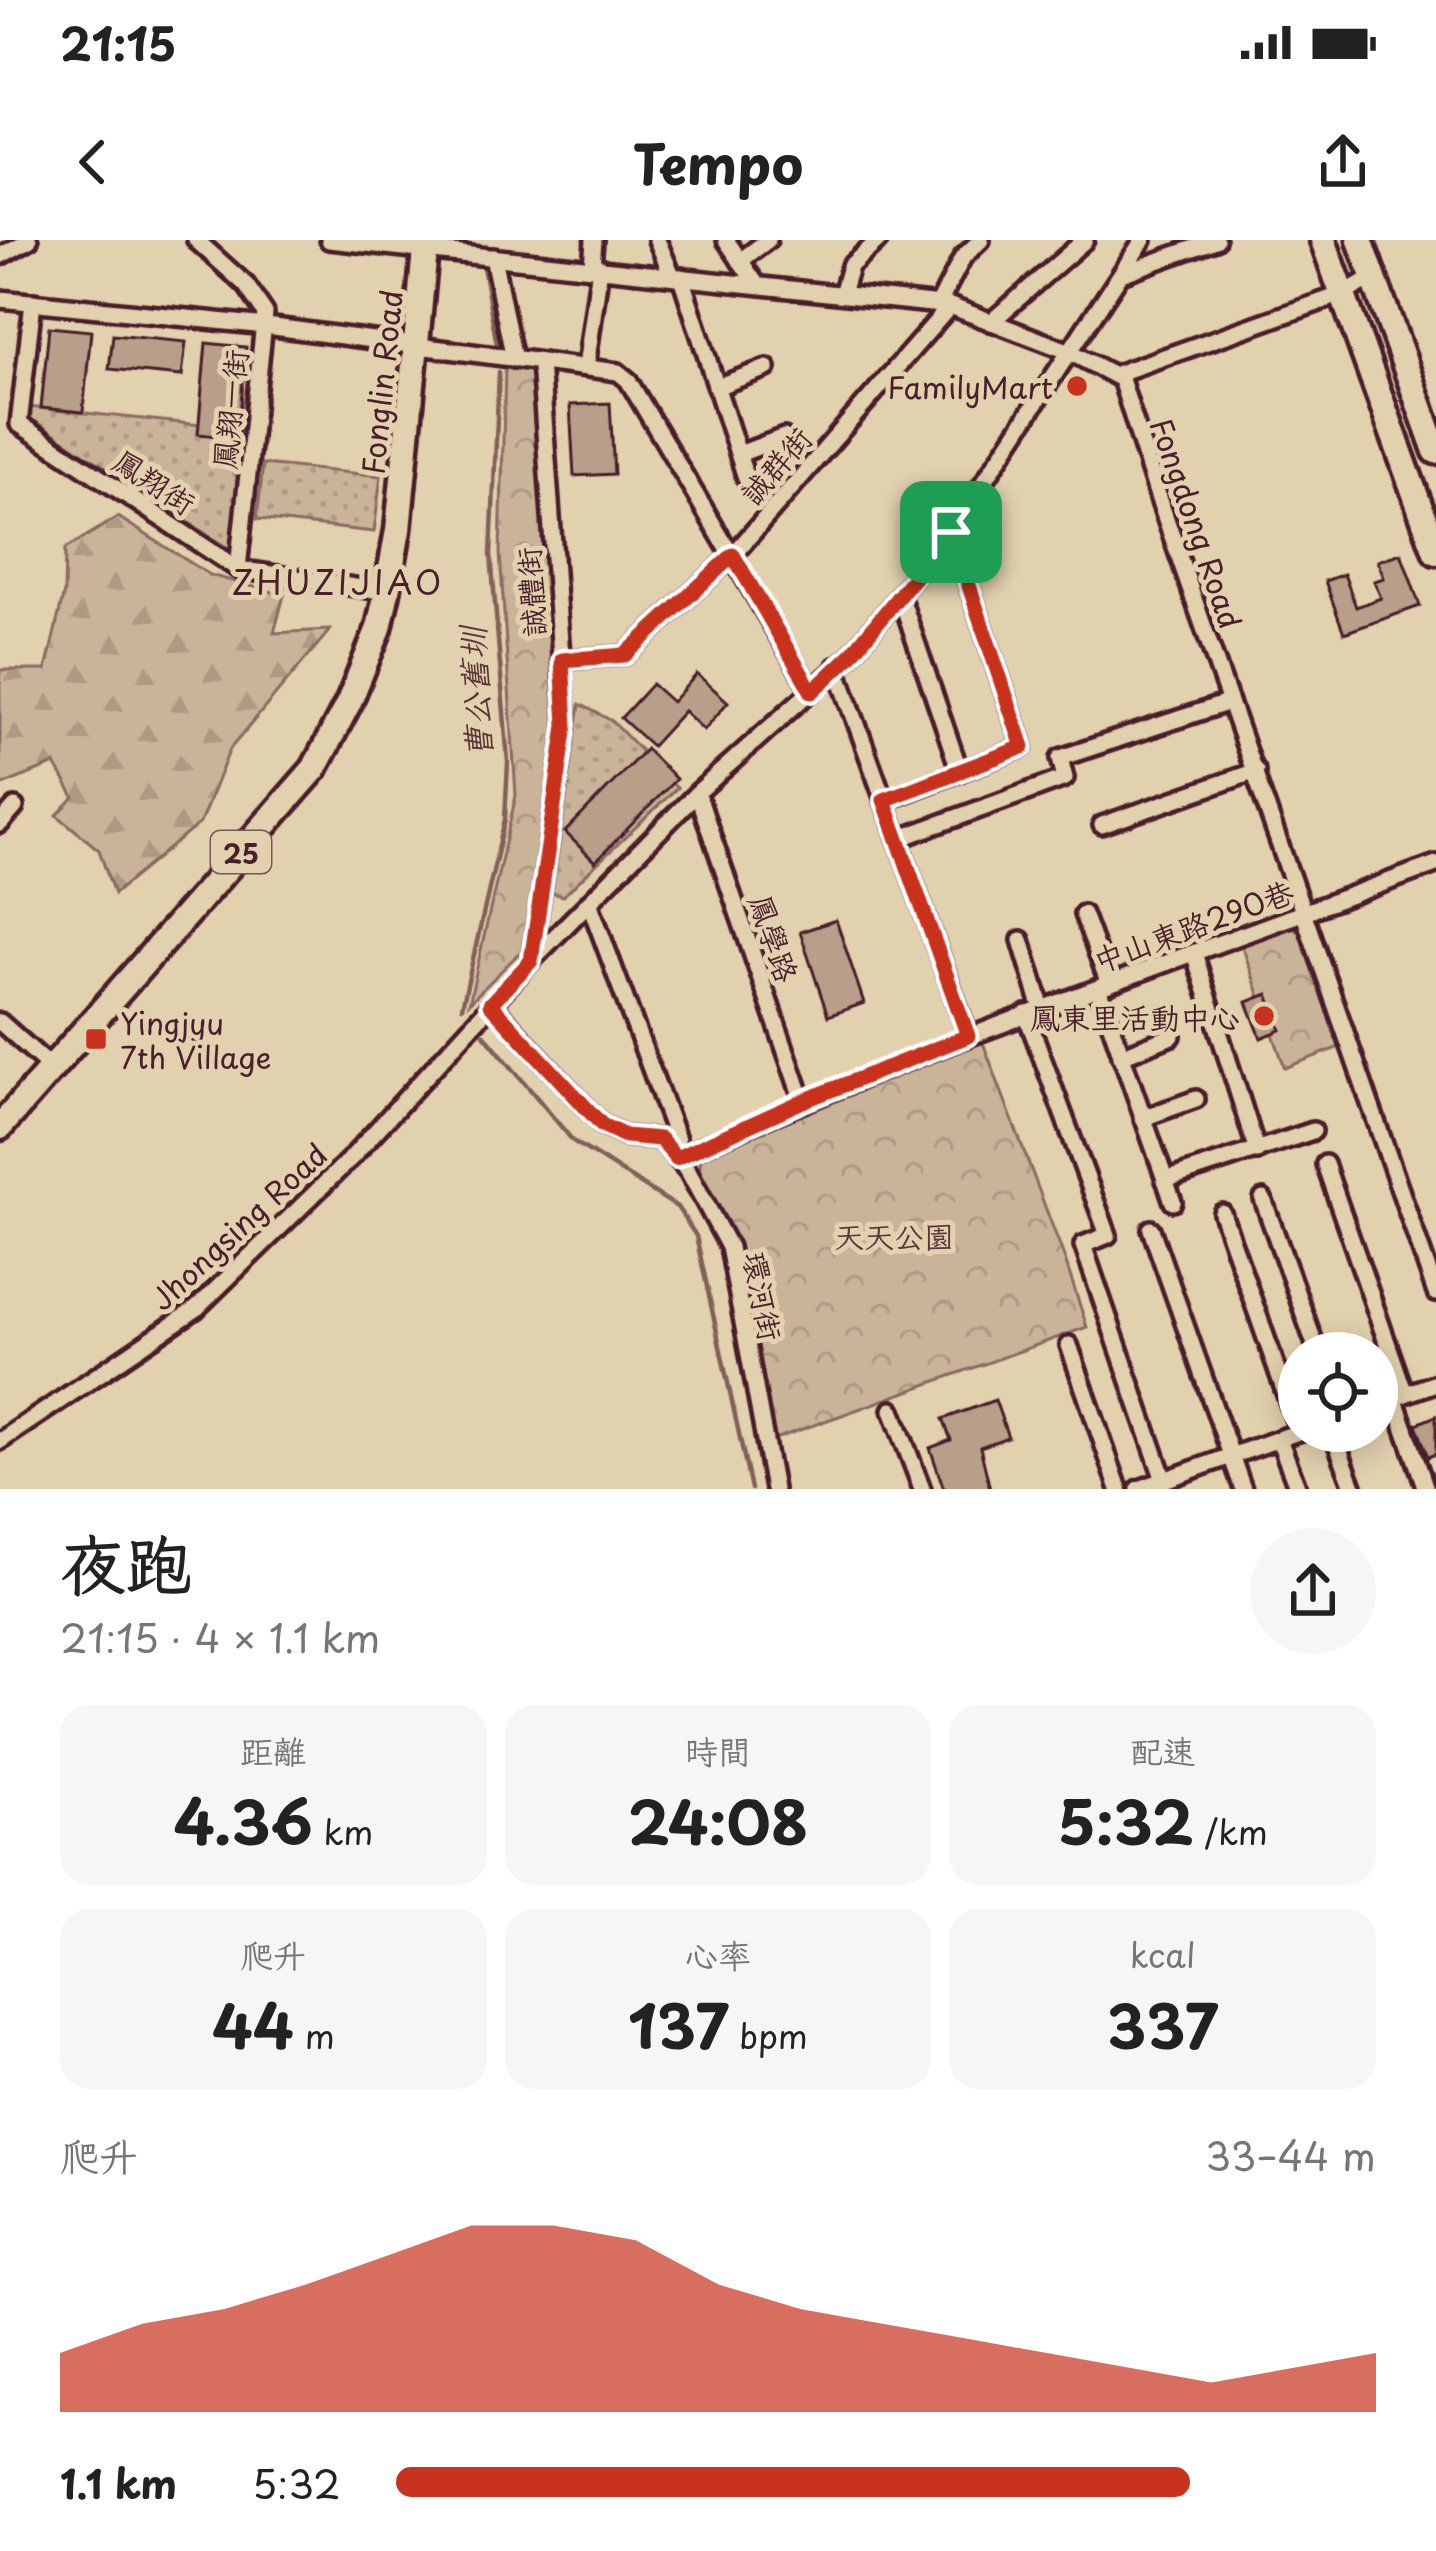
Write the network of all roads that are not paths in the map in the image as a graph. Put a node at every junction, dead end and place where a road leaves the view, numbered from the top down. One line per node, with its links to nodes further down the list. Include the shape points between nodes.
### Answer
1 (29, 240): 16 (street)
2 (196, 240): 30 (street, via 260,302)
3 (329, 240): 15 (street)
4 (595, 240): 19 (street)
5 (657, 240): 21 (street)
6 (726, 240): 18 (street)
7 (768, 240): 18 (street)
8 (879, 240): 24 (street, via 850,266)
9 (981, 240): 28 (street, 誠群街, via 963,256)
10 (1085, 240): 29 (street)
11 (1142, 240): 20 (street, Jhongsing Road)
12 (1216, 240): 20 (street)
13 (1323, 240): 25 (main road)
14 (1360, 240): 22 (main road)
15 (418, 245): 17 (street); 31 (main road, Fonglin Road / 25)
16 (0, 256)
17 (494, 257): 19 (street); 33 (street)
18 (740, 261): 23 (street)
19 (596, 266): 21 (street); 35 (street)
20 (1124, 273): 32 (street, Jhongsing Road)
21 (676, 276): 23 (street); 38 (street)
22 (1373, 277): 25 (street); 40 (main road)
23 (757, 285): 24 (street)
24 (842, 294): 28 (street)
25 (1343, 294): 37 (street); 44 (main road)
26 (0, 298): 27 (street)
27 (33, 302): 30 (street); 46 (street, 鳳翔街, via 19,424)
28 (944, 306): 29 (street); 45 (street, 誠群街)
29 (991, 322): 32 (street)
30 (266, 326): 31 (street); 46 (street, 鳳翔一街)
31 (406, 344): 33 (street); 47 (main road, Fonglin Road / 25)
32 (1068, 351): 37 (street); 43 (street, Jhongsing Road)
33 (514, 359): 34 (street)
34 (540, 362): 35 (street); 49 (street, 誠體街)
35 (586, 367): 45 (street, via 628,380)
36 (767, 368): 38 (street)
37 (1116, 374): 52 (street, Fongdong Road)
38 (716, 387): 41 (street)
39 (784, 437): 41 (street)
40 (1436, 451)
41 (739, 454): 42 (street)
42 (747, 481)
43 (951, 532): 48 (street, Jhongsing Road); 54 (street, via 1023,747)
44 (1436, 552)
45 (733, 555): 49 (street, 誠群街, via 625,655); 51 (street)
46 (238, 568): 47 (street, 鳳翔街)
47 (380, 592): 75 (main road, 25, via 301,762)
48 (901, 595): 50 (street, Jhongsing Road); 54 (street)
49 (562, 660): 67 (street, 誠體街, via 566,725)
50 (836, 666): 51 (street, Jhongsing Road); 56 (street)
51 (812, 692): 55 (street, Jhongsing Road)
52 (1230, 702): 53 (street, Fongdong Road); 60 (street, via 1060,758 1066,778)
53 (1256, 771): 59 (street); 63 (street, Fongdong Road)
54 (960, 772): 56 (street)
55 (697, 793): 62 (street, Jhongsing Road); 77 (street, 鳳學路)
56 (884, 800): 60 (street)
57 (15, 807): 58 (street)
58 (0, 824)
59 (1102, 825)
60 (898, 839): 72 (street)
61 (1436, 864): 63 (street, 中山東路290巷)
62 (590, 902): 67 (street, Jhongsing Road); 83 (street, via 677,1139)
63 (1305, 912): 66 (street, 中山東路290巷); 90 (street, Fongdong Road)
64 (1083, 914): 68 (street)
65 (1021, 940): 70 (street)
66 (1194, 953): 68 (street, 中山東路290巷); 82 (street)
67 (531, 961): 69 (street, Jhongsing Road)
68 (1103, 986): 70 (street, 中山東路290巷); 74 (street)
69 (486, 1009): 83 (street, via 602,1125 660,1139); 98 (street, Jhongsing Road, via 352,1157 196,1309)
70 (1034, 1012): 72 (street, 中山東路290巷); 102 (street, via 1108,1235 1083,1245)
71 (0, 1022): 75 (street)
72 (968, 1036): 77 (street, 中山東路290巷)
73 (1172, 1036): 74 (street)
74 (1121, 1056): 79 (street)
75 (48, 1065): 78 (main road, 25); 80 (main road, 25)
76 (1196, 1099): 79 (street)
77 (803, 1101): 83 (street, 中山東路290巷)
78 (0, 1106)
79 (1143, 1118): 85 (street)
80 (0, 1127)
81 (1313, 1131): 82 (street)
82 (1257, 1151): 85 (street)
83 (676, 1158): 103 (street, 環河街, via 729,1247)
84 (1325, 1164): 95 (street)
85 (1165, 1180): 87 (street)
86 (1263, 1199): 91 (street)
87 (1173, 1202)
88 (1222, 1213): 93 (street)
89 (1151, 1229): 101 (street)
90 (1436, 1293)
91 (1310, 1332)
92 (1069, 1345): 105 (street)
93 (1278, 1370)
94 (1436, 1383): 95 (street)
95 (1400, 1396): 110 (street)
96 (892, 1410): 104 (street)
97 (1278, 1439): 101 (street)
98 (0, 1441)
99 (1284, 1452): 108 (street)
100 (1341, 1452): 109 (street)
101 (1231, 1456): 102 (street); 107 (street)
102 (1164, 1480): 106 (street)
103 (774, 1489)
104 (922, 1489)
105 (1119, 1489)
106 (1139, 1489)
107 (1243, 1489)
108 (1298, 1489)
109 (1354, 1489)
110 (1426, 1489)

